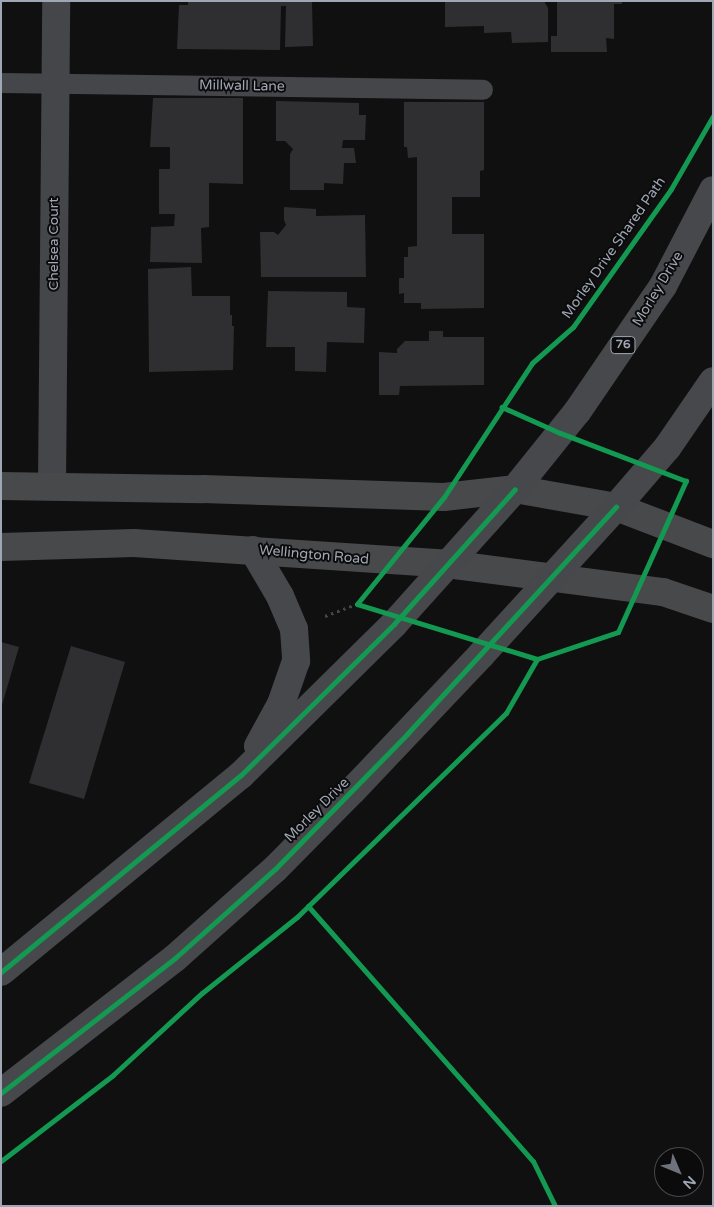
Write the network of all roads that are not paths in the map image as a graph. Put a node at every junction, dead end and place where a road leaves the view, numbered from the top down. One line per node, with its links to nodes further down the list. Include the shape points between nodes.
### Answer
1 (56, 1): 3 (street, Chelsea Court)
2 (1, 83): 3 (lane, Millwall Lane)
3 (56, 83): 4 (lane, Millwall Lane); 8 (street, Chelsea Court)
4 (483, 90)
5 (713, 190): 9 (highway, Morley Drive / 76, via 663,286 577,412)
6 (713, 381): 10 (highway, Morley Drive, via 667,448)
7 (1, 486): 8 (main road)
8 (52, 486): 9 (main road, via 444,497)
9 (515, 489): 10 (main road); 14 (highway, Morley Drive / 76)
10 (616, 507): 11 (main road); 15 (highway, Morley Drive)
11 (713, 544)
12 (1, 546): 13 (main road, Wellington Road, via 134,543)
13 (253, 550): 14 (main road, Wellington Road); 17 (highway, via 280,596 294,629 296,661 281,704)
14 (447, 564): 15 (main road, Wellington Road); 17 (highway, Morley Drive / 76, via 399,617)
15 (551, 578): 16 (main road, Wellington Road, via 663,592); 19 (highway, Morley Drive, via 407,734 274,869 175,958)
16 (713, 609)
17 (241, 775): 18 (highway, Morley Drive / 76)
18 (1, 972)
19 (1, 1093)

